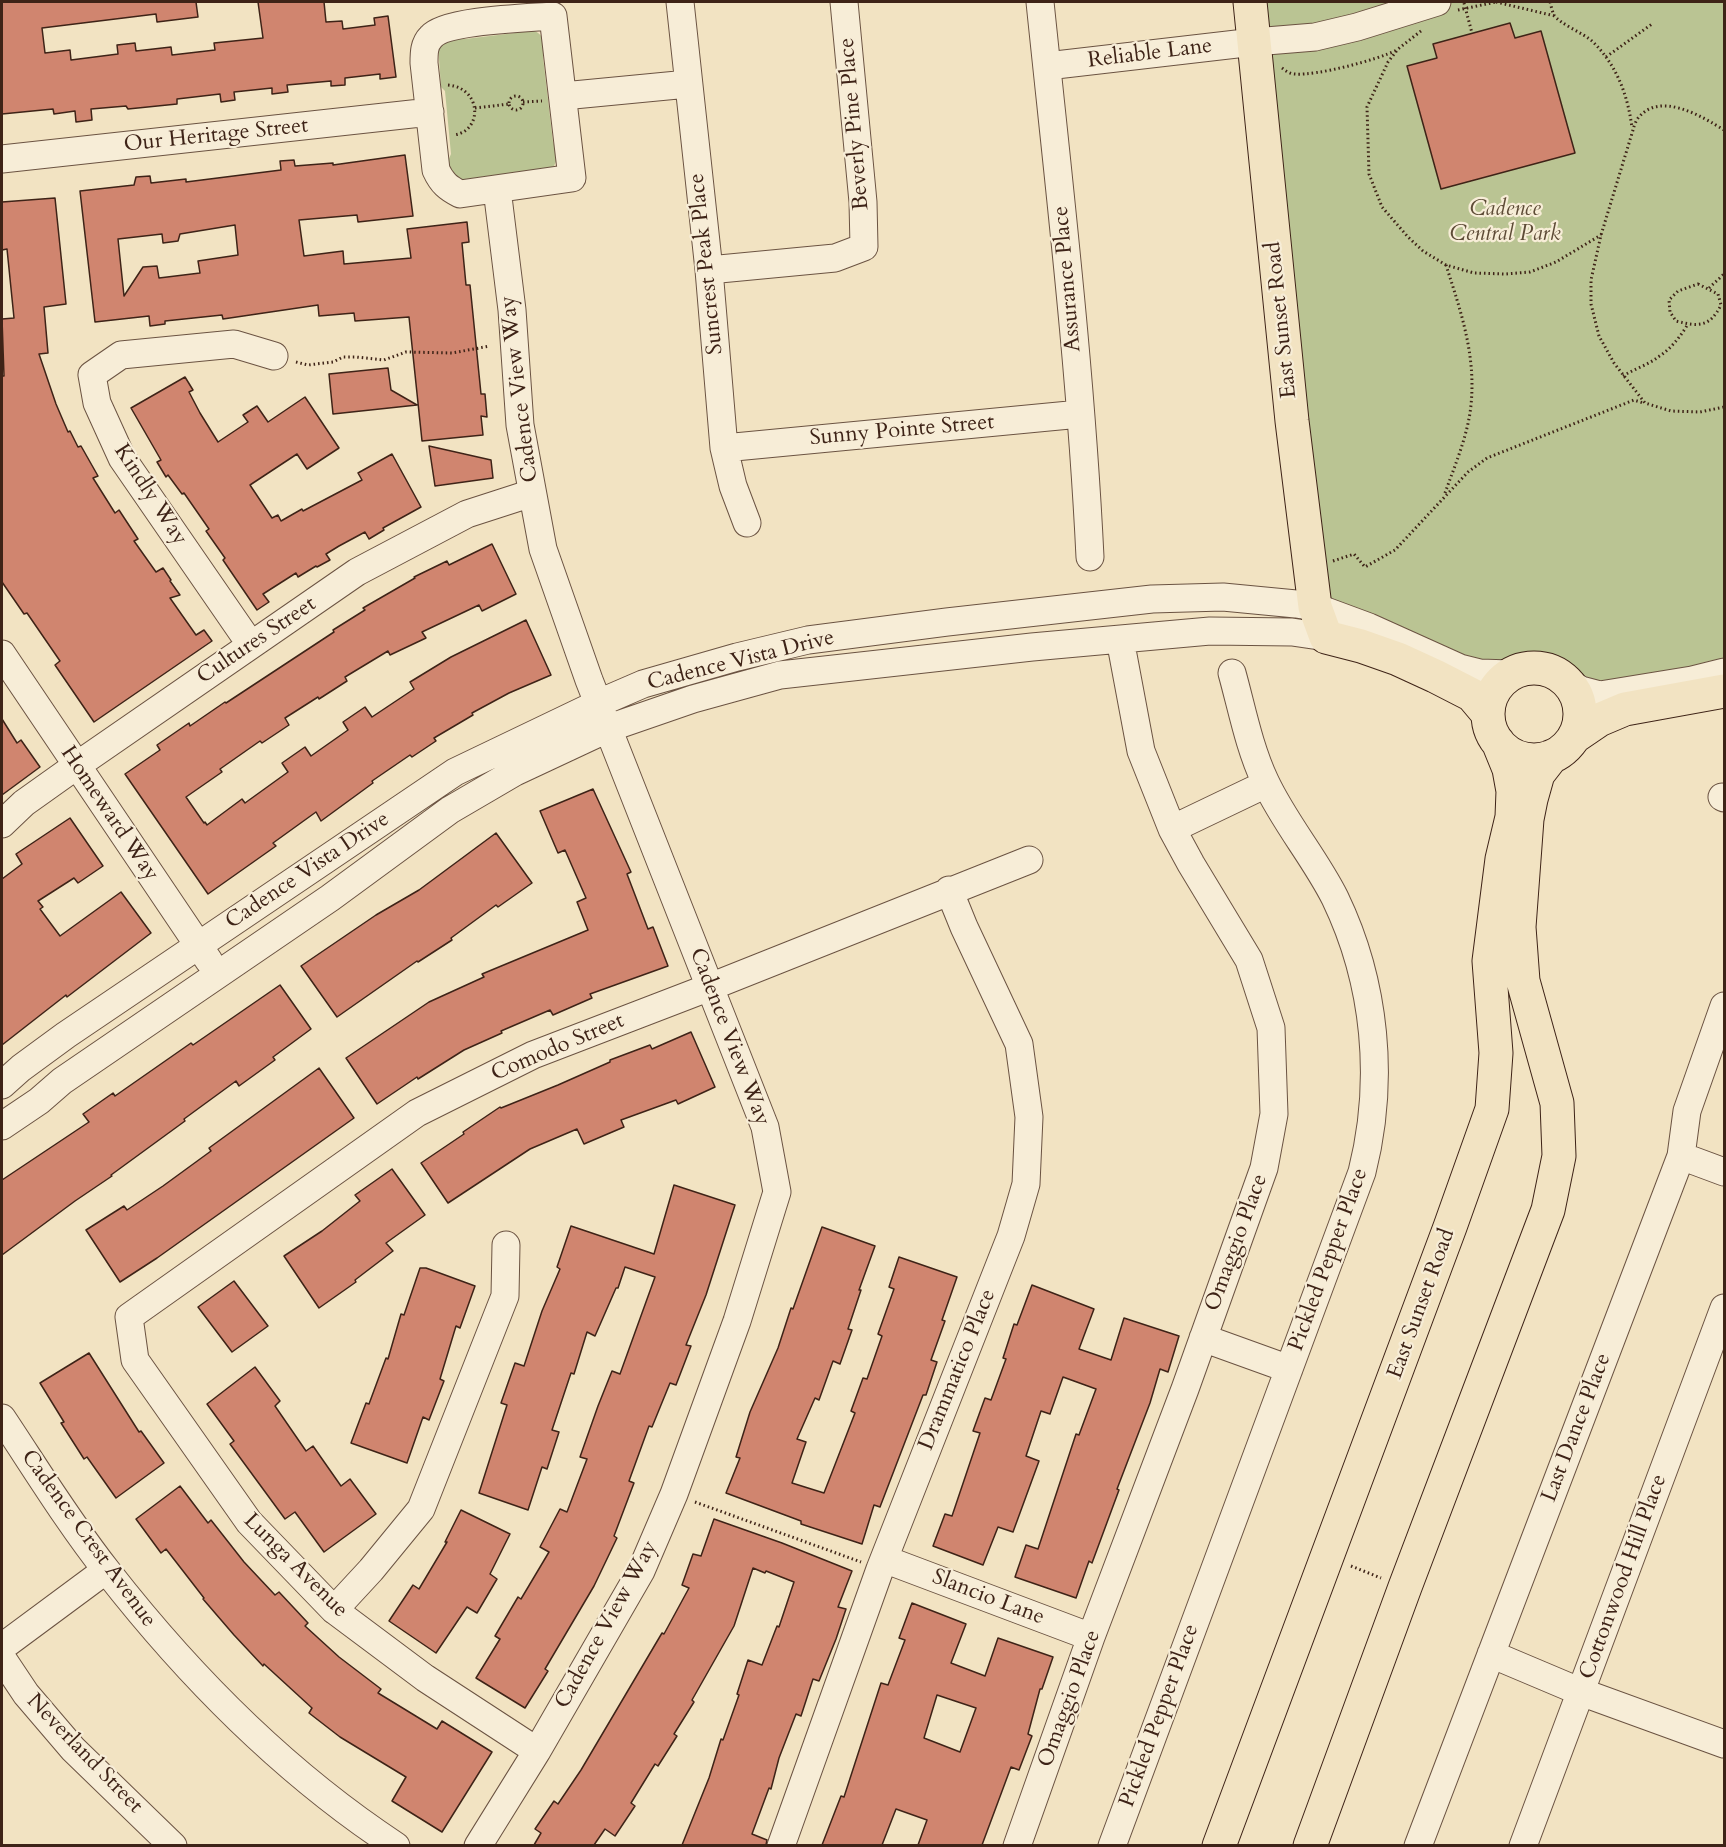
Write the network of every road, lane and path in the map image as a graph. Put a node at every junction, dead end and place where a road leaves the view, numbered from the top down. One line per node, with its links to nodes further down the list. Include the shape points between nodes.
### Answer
1 (680, 2): 22 (street, Suncrest Peak Place)
2 (844, 2): 36 (street, Beverly Pine Place, via 864,247 835,258)
3 (1040, 2): 20 (street, Assurance Place)
4 (1250, 2): 17 (main road, East Sunset Road)
5 (1496, 2): 10 (path); 13 (path)
6 (1550, 2): 13 (path)
7 (1464, 3): 10 (path)
8 (1445, 6): 9 (street, Reliable Lane); 10 (path)
9 (1403, 7): 12 (street, Reliable Lane)
10 (1466, 8): 16 (path)
11 (481, 12): 24 (street, via 553,16); 28 (street, via 440,29 424,47)
12 (1356, 14): 17 (street, Reliable Lane, via 1315,37)
13 (1555, 16): 19 (path, via 1592,41)
14 (1652, 24): 19 (path)
15 (1428, 26): 18 (path)
16 (1472, 33)
17 (1254, 42): 20 (street, Reliable Lane); 52 (main road, East Sunset Road, via 1292,422)
18 (1398, 49): 21 (path, via 1371,60 1316,72 1294,74); 35 (path, via 1367,106 1369,174 1382,207 1423,251)
19 (1606, 57): 29 (path, via 1622,84)
20 (1047, 66): 45 (street, Assurance Place)
21 (1281, 67)
22 (688, 84): 24 (street); 36 (street, Suncrest Peak Place)
23 (447, 85): 27 (path, via 459,86 467,92)
24 (554, 98): 25 (path); 33 (street, via 572,178)
25 (523, 102): 26 (path, via 515,96); 26 (path, via 518,110 511,109)
26 (509, 104): 27 (path)
27 (475, 108): 31 (path, via 470,126)
28 (430, 112): 32 (street, Our Heritage Street); 33 (street, via 436,170 441,181 460,194)
29 (1633, 130): 30 (path, via 1638,118 1662,106 1679,108); 34 (path)
30 (1725, 130)
31 (452, 135)
32 (2, 159)
33 (497, 189): 47 (street, Cadence View Way, via 512,310 520,425)
34 (1601, 235): 35 (path, via 1579,250 1530,272 1474,273); 42 (path, via 1591,280 1591,304 1599,336)
35 (1446, 266): 48 (path, via 1468,334 1471,405)
36 (709, 270): 46 (street, Suncrest Peak Place)
37 (1725, 274): 38 (path)
38 (1709, 288): 39 (path, via 1718,294 1721,305 1716,316 1698,325); 39 (path, via 1698,284 1678,291 1669,300 1676,321)
39 (1688, 324): 42 (path, via 1679,339 1658,358)
40 (490, 346): 41 (path, via 439,354 406,352 384,360 343,357 308,365)
41 (274, 356): 54 (street, Kindly Way, via 234,344 121,355 92,375 98,403 122,458)
42 (1623, 376): 43 (path)
43 (1645, 403): 44 (path, via 1690,412); 48 (path, via 1634,400 1487,458)
44 (1725, 406)
45 (1080, 414): 46 (street, Sunny Pointe Street); 50 (street, Assurance Place)
46 (724, 448): 49 (street, Suncrest Peak Place)
47 (532, 493): 54 (street, Cultures Street, via 467,514 357,572); 61 (street, Cadence View Way, via 543,549)
48 (1444, 496): 51 (path, via 1395,550 1365,567 1353,554)
49 (747, 523)
50 (1090, 556)
51 (1330, 562)
52 (1320, 622): 53 (street, Cadence Vista Drive, via 1292,632 1210,631); 58 (street, Cadence Vista Drive, via 1369,627 1460,668); 61 (street, Cadence Vista Drive, via 1296,604 1223,597 1152,599 947,622 808,640 690,669); 63 (main road, Cadence Vista Drive, via 1361,646 1472,695)
53 (1120, 639): 62 (street, Cadence Vista Drive, via 780,675); 68 (street, Omaggio Place, via 1142,751)
54 (251, 645): 65 (street, Cultures Street)
55 (2, 654): 65 (street, Homeward Way)
56 (1725, 672): 59 (street, via 1600,695)
57 (1232, 673): 66 (street, Pickled Pepper Place, via 1254,757)
58 (1510, 674): 59 (main road, via 1540,668 1555,672); 63 (main road, via 1490,698)
59 (1567, 682): 64 (main road, via 1580,708 1579,723)
60 (1725, 691): 64 (main road, via 1625,709 1599,720)
61 (599, 703): 62 (street, Cadence View Way); 71 (street, Cadence Vista Drive, via 455,772)
62 (609, 728): 72 (street, Cadence Vista Drive, via 515,772 450,810); 73 (street, Cadence View Way)
63 (1493, 728): 64 (main road, via 1509,752 1523,758 1538,759); 104 (main road, East Sunset Road, via 1509,768 1513,791 1489,961 1496,1053 1492,1109)
64 (1563, 747): 105 (main road, via 1538,774 1534,786 1527,819 1519,927 1523,981 1557,1103 1559,1156 1548,1210)
65 (76, 766): 67 (street, Cultures Street); 71 (street, Homeward Way)
66 (1266, 784): 68 (street); 83 (street, Pickled Pepper Place, via 1334,898 1355,950 1372,1019 1375,1058 1370,1140 1362,1172)
67 (2, 824)
68 (1172, 829): 82 (street, Omaggio Place, via 1249,960 1271,1028 1274,1114 1264,1168)
69 (1029, 860): 70 (street, Comodo Street)
70 (949, 890): 73 (street, Comodo Street); 87 (street, Drammatico Place, via 1018,1044 1029,1117 1026,1184 1011,1236)
71 (198, 946): 72 (street, Homeward Way); 75 (street, Cadence Vista Drive, via 66,1035)
72 (217, 974): 76 (street, Cadence Vista Drive)
73 (710, 987): 81 (street, Comodo Street, via 533,1055 417,1113); 85 (street, Cadence View Way, via 765,1127 777,1192 737,1321)
74 (1725, 1006): 77 (street, Last Dance Place, via 1687,1111)
75 (2, 1085)
76 (2, 1126)
77 (1681, 1156): 78 (street); 93 (street, Last Dance Place)
78 (1725, 1172)
79 (506, 1245): 90 (street, via 505,1296 421,1509)
80 (1725, 1308): 95 (street, Cottonwood Hill Place)
81 (129, 1317): 90 (street, Lunga Avenue, via 135,1360 208,1465 249,1522)
82 (1203, 1338): 83 (street); 91 (street, Omaggio Place)
83 (1289, 1369): 103 (street, Pickled Pepper Place)
84 (2, 1418): 88 (street, Cadence Crest Avenue)
85 (674, 1494): 87 (path); 97 (street, Cadence View Way, via 641,1571)
86 (1345, 1563): 89 (path)
87 (882, 1564): 91 (street, Slancio Lane); 101 (street, Drammatico Place)
88 (106, 1570): 92 (street); 99 (street, Cadence Crest Avenue, via 158,1634 261,1738 341,1806)
89 (1386, 1580)
90 (334, 1610): 97 (street, Lunga Avenue, via 425,1678)
91 (1091, 1637): 102 (street, Omaggio Place)
92 (2, 1647)
93 (1491, 1654): 95 (street); 106 (street, Last Dance Place)
94 (2, 1658): 98 (street, Neverland Street, via 26,1695 73,1749)
95 (1581, 1692): 96 (street); 107 (street, Cottonwood Hill Place)
96 (1725, 1744)
97 (537, 1750): 100 (street, Cadence View Way)
98 (173, 1845)
99 (396, 1845)
100 (478, 1845)
101 (781, 1845)
102 (1017, 1845)
103 (1112, 1845)
104 (1219, 1845)
105 (1310, 1845)
106 (1418, 1845)
107 (1523, 1845)

